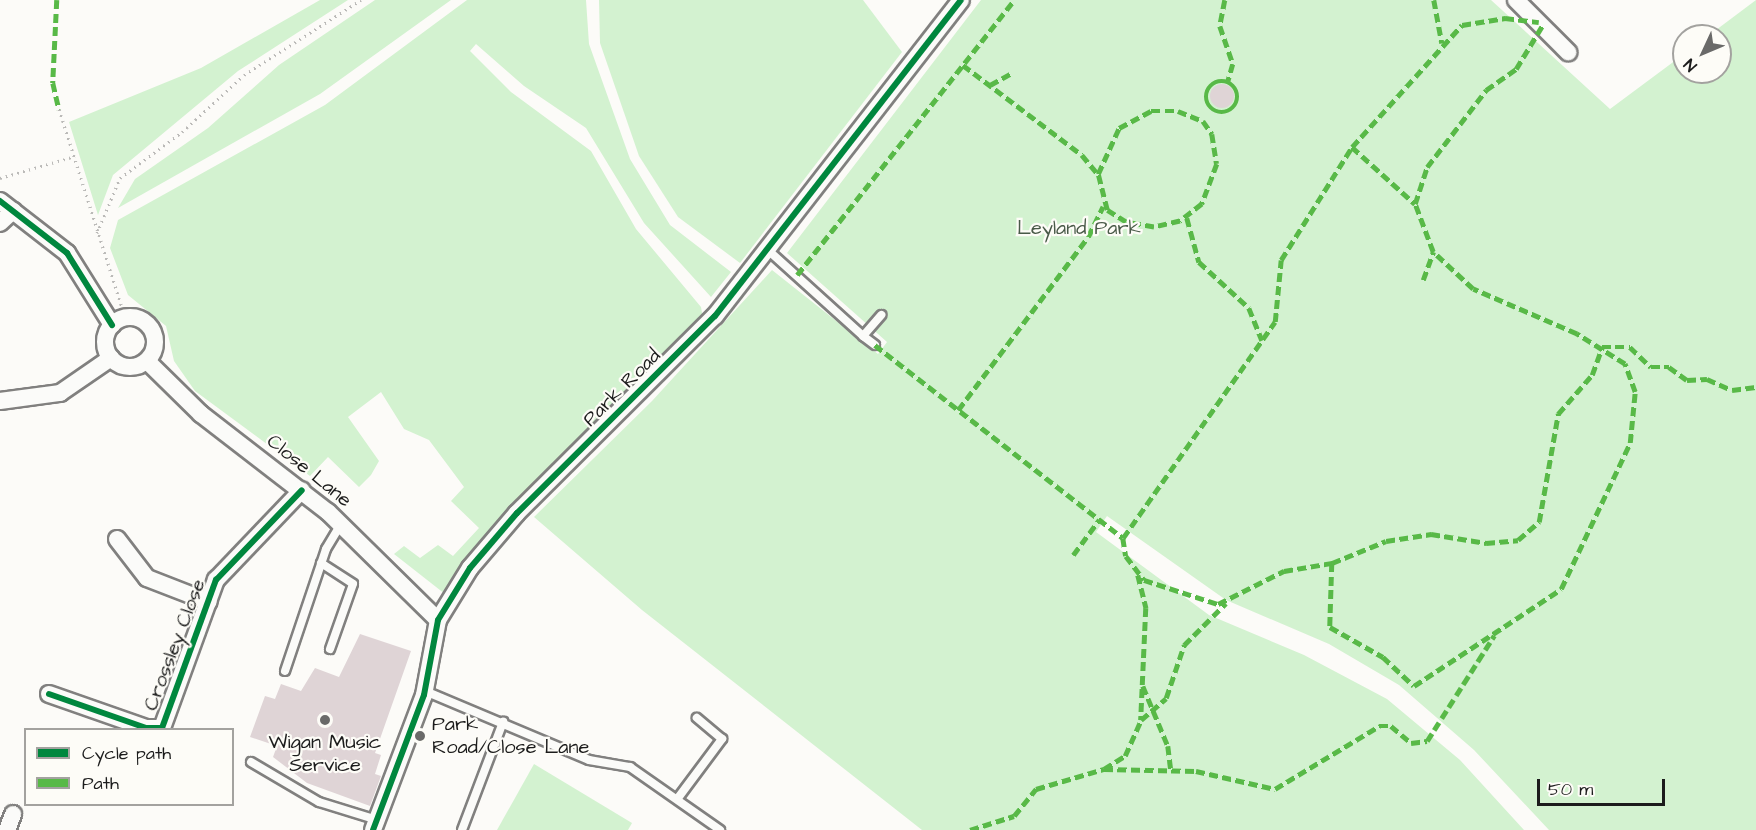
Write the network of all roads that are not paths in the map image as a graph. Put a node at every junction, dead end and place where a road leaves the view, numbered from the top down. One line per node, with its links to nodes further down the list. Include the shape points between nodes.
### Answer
1 (961, 0): 6 (street, Park Road)
2 (1516, 0): 3 (street)
3 (1568, 52)
4 (7, 206): 5 (street); 8 (street, via 67,253)
5 (0, 223)
6 (769, 251): 9 (lane); 19 (street, Park Road, via 667,367 493,539)
7 (881, 315): 9 (lane)
8 (118, 322): 11 (street, via 106,338); 12 (street, via 141,320 153,331 155,347)
9 (863, 336): 10 (lane)
10 (875, 345)
11 (111, 358): 12 (street, via 124,366); 13 (street, via 60,393)
12 (147, 361): 14 (street, Close Lane, via 201,414)
13 (0, 401)
14 (302, 490): 15 (street, Close Lane); 18 (street, Crossley Close, via 216,580)
15 (341, 524): 17 (lane); 19 (street, Close Lane)
16 (117, 539): 18 (street, via 147,578)
17 (321, 563): 20 (lane, via 353,584); 21 (lane)
18 (209, 602): 23 (street, Crossley Close, via 162,728 146,728)
19 (438, 620): 22 (street, Park Road)
20 (330, 649)
21 (285, 671)
22 (425, 692): 25 (lane); 28 (street, Park Road)
23 (49, 694)
24 (697, 718): 27 (lane, via 722,739)
25 (502, 722): 27 (lane, via 589,760 630,767); 29 (lane)
26 (251, 762): 28 (lane, via 319,802)
27 (678, 798): 30 (lane)
28 (375, 825)
29 (462, 830)
30 (720, 830)

